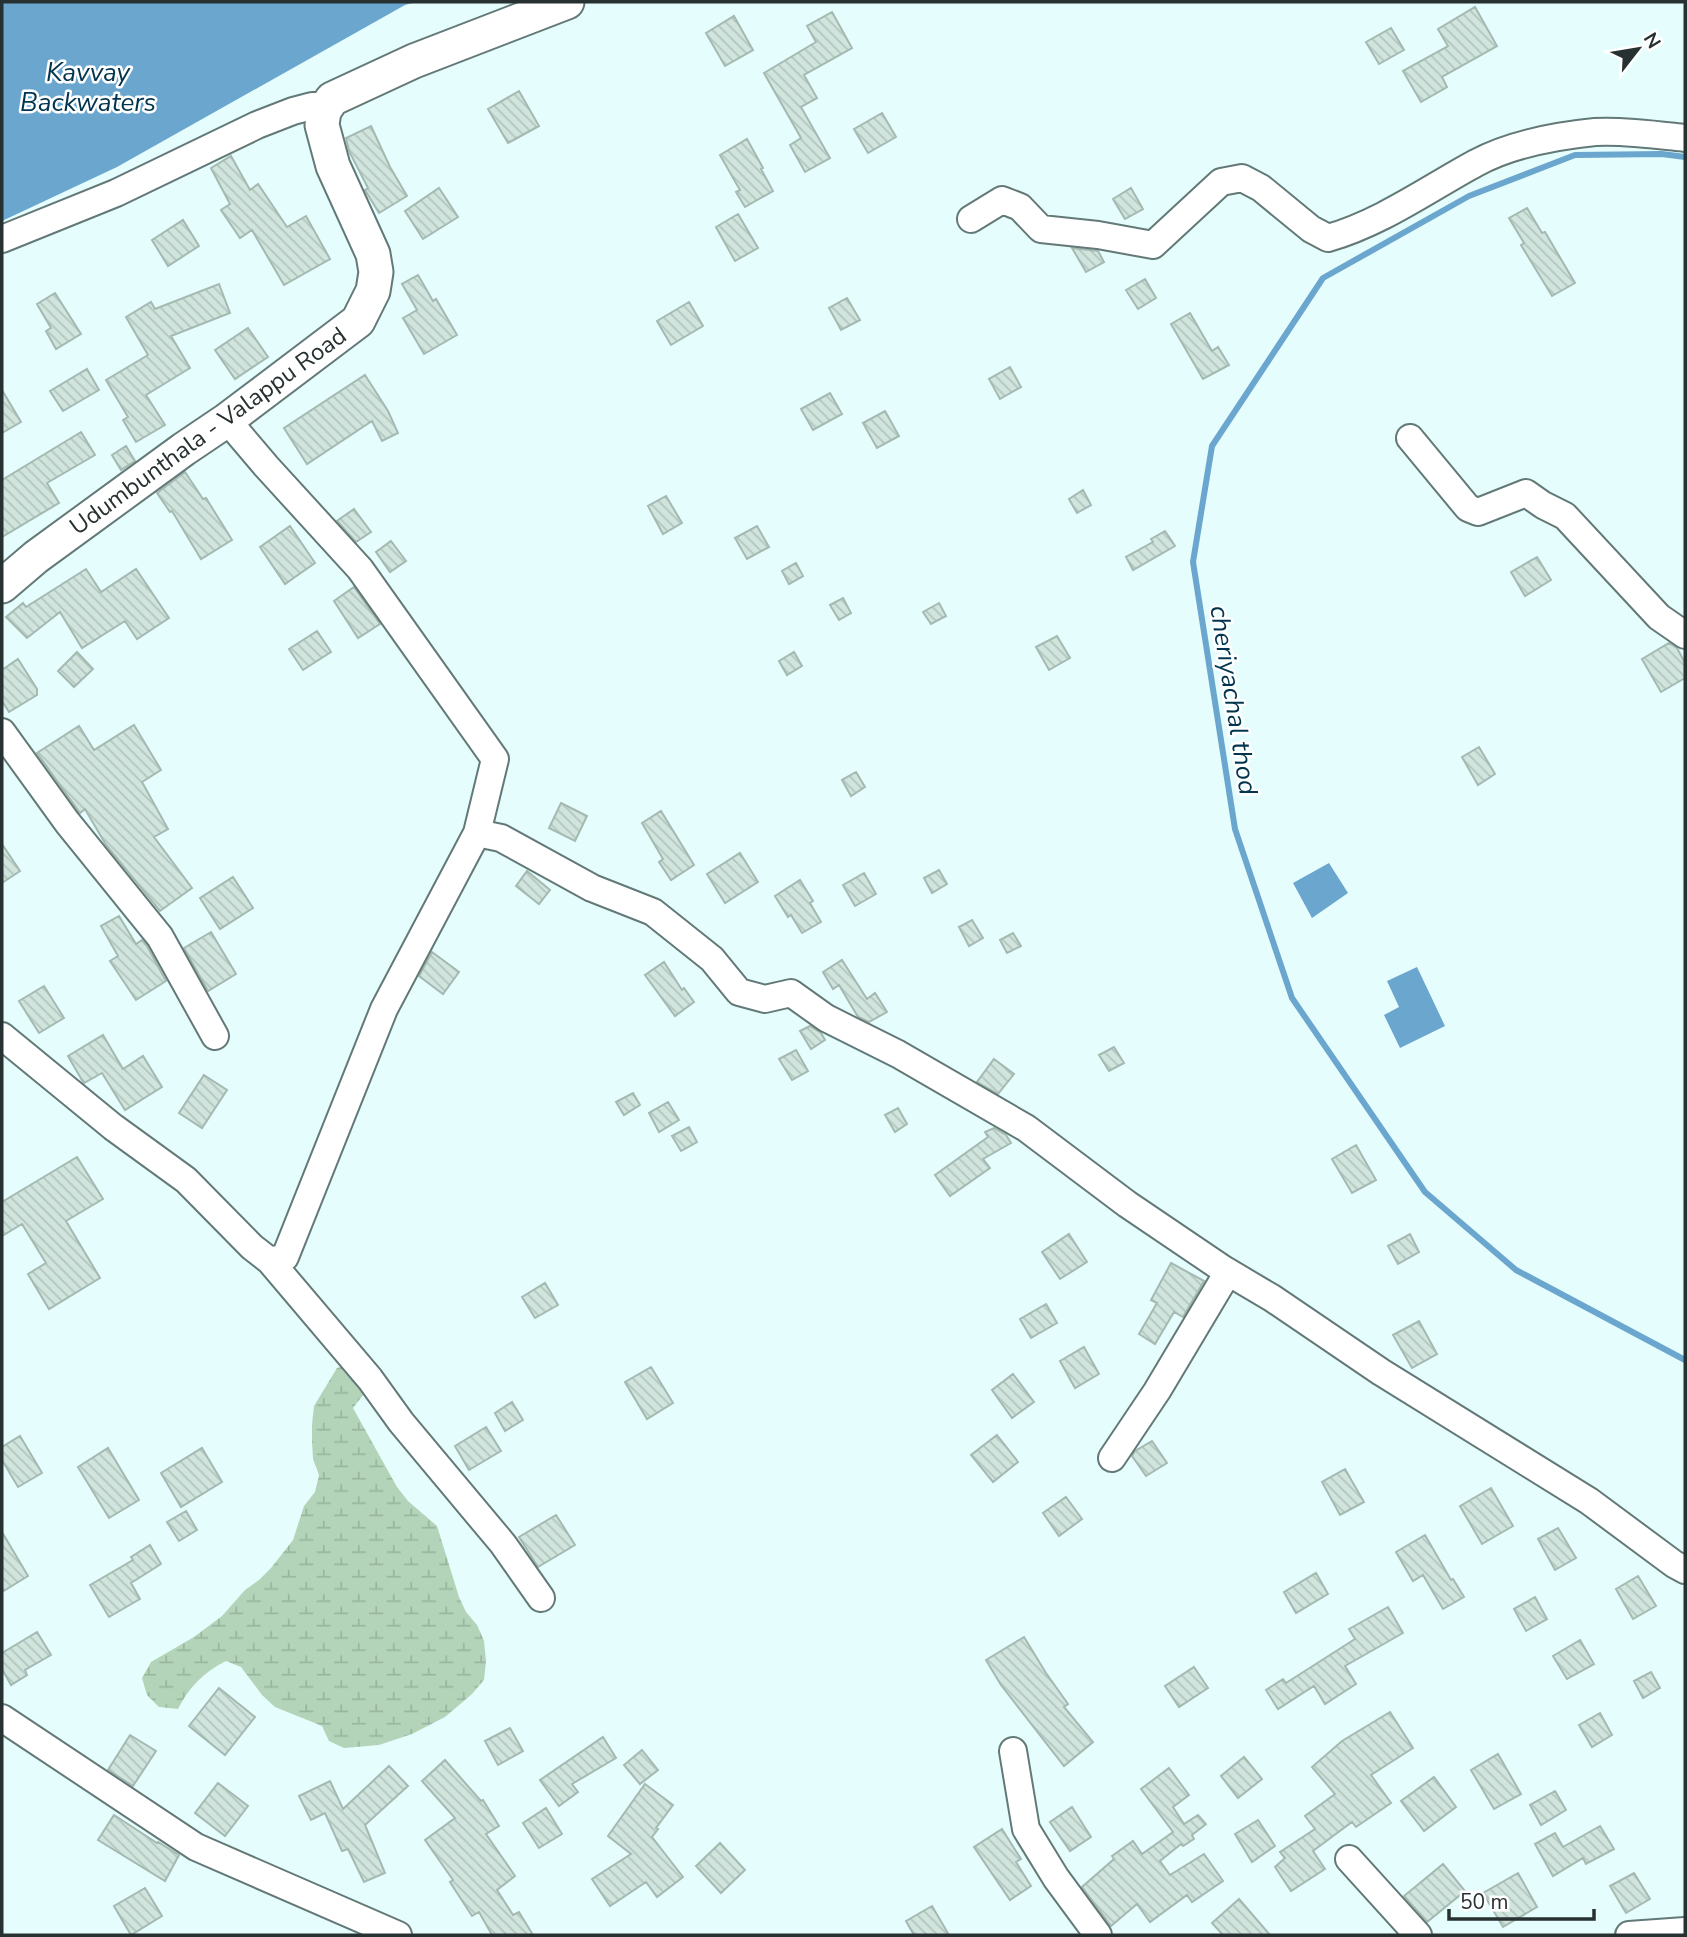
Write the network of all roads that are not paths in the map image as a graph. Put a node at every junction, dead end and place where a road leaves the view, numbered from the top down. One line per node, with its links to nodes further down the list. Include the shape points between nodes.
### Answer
1 (567, 2): 2 (main road, via 414,61 332,99)
2 (327, 106): 5 (street, via 293,111); 6 (main road, Udumbunthala - Valappu Road, via 322,125 333,166 373,254 373,291 358,321)
3 (1685, 138): 4 (street, via 1596,132 1525,144 1479,161 1405,204 1328,238 1242,178 1221,182 1153,246 1041,229 1020,207 1002,201)
4 (971, 219)
5 (2, 239)
6 (228, 420): 8 (main road, Udumbunthala - Valappu Road); 11 (street, via 360,569 495,759)
7 (1410, 438): 9 (street, via 1468,508 1478,512 1526,494 1566,516 1659,617)
8 (2, 586)
9 (1685, 635)
10 (2, 732): 13 (street, via 160,937)
11 (477, 833): 14 (street, via 384,1009 285,1257); 15 (street, via 501,838 592,888 653,912 712,959 739,992 765,999 791,993 826,1018 1026,1128)
12 (2, 1036): 14 (street, via 186,1180)
13 (215, 1036)
14 (270, 1261): 18 (street, via 503,1544)
15 (1228, 1272): 16 (street); 17 (street, via 1589,1500)
16 (1112, 1458)
17 (1685, 1570)
18 (541, 1598)
19 (2, 1718): 22 (street, via 196,1847)
20 (1013, 1751): 25 (street, via 1026,1829)
21 (1349, 1859): 26 (street)
22 (371, 1930): 24 (street)
23 (1685, 1931): 27 (street)
24 (398, 1935)
25 (1098, 1935)
26 (1418, 1935)
27 (1629, 1935)

